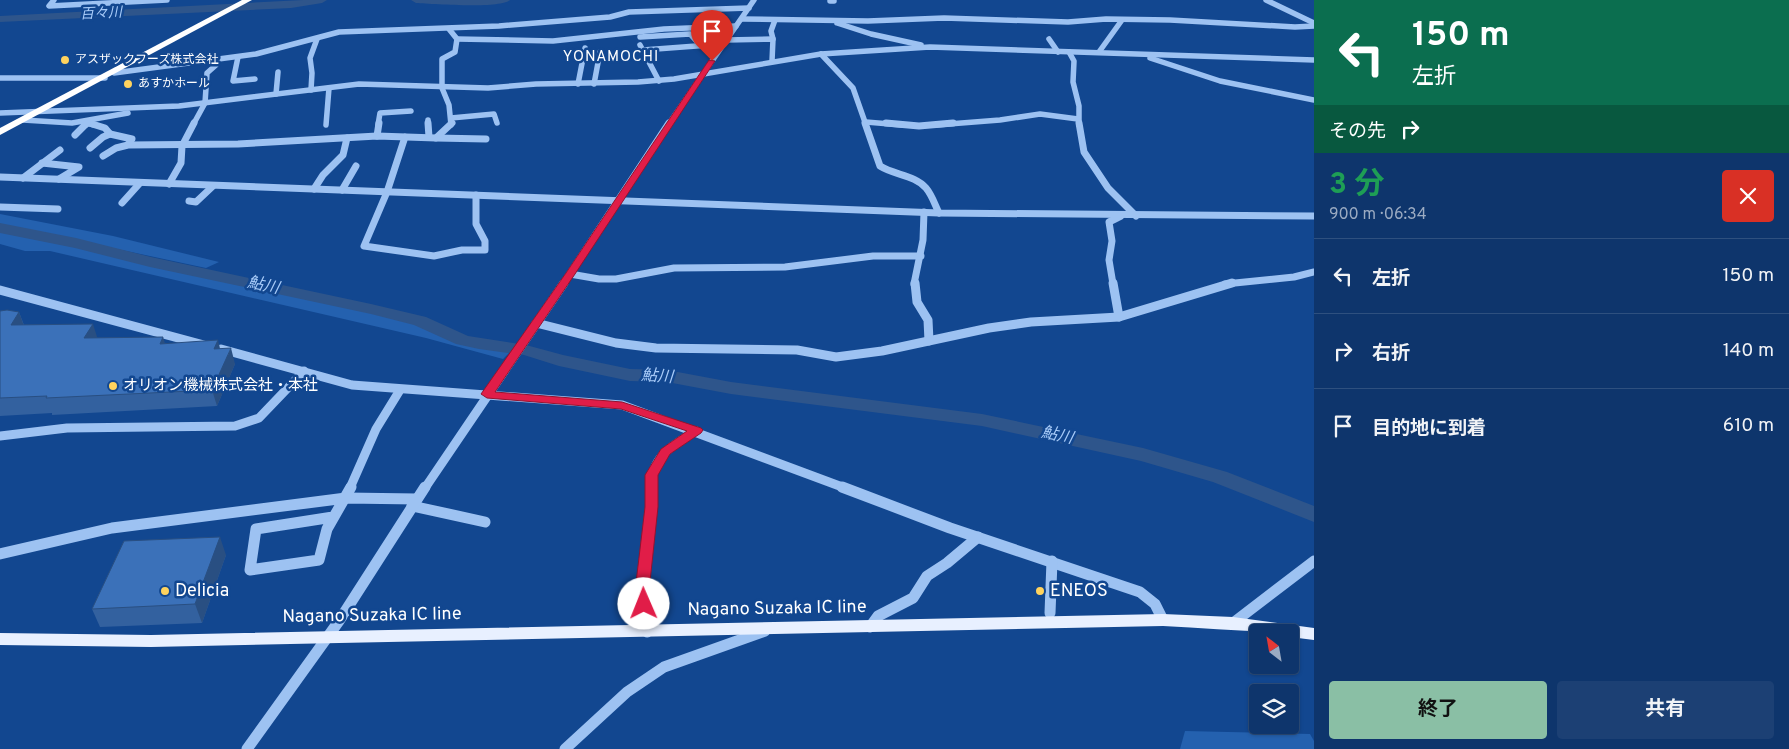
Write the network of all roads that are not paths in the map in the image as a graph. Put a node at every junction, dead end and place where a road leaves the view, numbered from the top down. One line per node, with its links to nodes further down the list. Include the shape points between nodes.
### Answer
1 (54, 0): 2 (street, via 49,6)
2 (167, 0)
3 (248, 0): 37 (highway)
4 (754, 0): 6 (street)
5 (1266, 0): 12 (street)
6 (749, 8): 7 (street); 15 (street, via 630,12 610,17)
7 (742, 19): 9 (street); 14 (street)
8 (1314, 19): 12 (street)
9 (775, 20): 10 (street); 19 (street, via 771,31)
10 (832, 20): 11 (street); 23 (street, via 870,34)
11 (1122, 20): 13 (street); 29 (street)
12 (1307, 20): 13 (street)
13 (1314, 25)
14 (736, 26): 16 (street, via 664,29); 21 (street)
15 (449, 29): 17 (street, via 339,32); 18 (street)
16 (633, 35): 18 (street, via 553,41); 22 (street, via 690,34); 25 (street)
17 (317, 39): 32 (street); 47 (street, via 310,58)
18 (457, 39): 46 (street, via 455,52 442,59)
19 (773, 39): 21 (street); 35 (street)
20 (1049, 39): 27 (street)
21 (724, 42): 22 (street); 38 (street)
22 (700, 45): 25 (street)
23 (925, 47): 27 (street); 30 (street)
24 (585, 48): 43 (street)
25 (643, 50): 42 (street)
26 (600, 52): 44 (street)
27 (1058, 52): 28 (street)
28 (1069, 52): 29 (street); 55 (street, via 1074,61 1073,82 1080,106)
29 (1098, 52): 31 (street)
30 (821, 54): 35 (street); 59 (street, via 853,88)
31 (1138, 54): 34 (street); 49 (street, via 1220,82)
32 (238, 57): 33 (street); 41 (street, via 233,81)
33 (215, 60): 37 (street); 50 (street, via 216,65 207,73)
34 (1314, 60)
35 (772, 61): 38 (street)
36 (278, 72): 48 (street)
37 (114, 73): 40 (highway)
38 (704, 74): 42 (street); 88 (street)
39 (0, 78): 40 (street)
40 (105, 78): 51 (highway)
41 (255, 79)
42 (659, 81): 44 (street)
43 (578, 84): 44 (street); 46 (street)
44 (594, 84)
45 (329, 88): 46 (street, via 368,84); 47 (street); 61 (street)
46 (442, 88): 54 (street)
47 (311, 90): 48 (street)
48 (276, 94): 50 (street)
49 (1314, 100)
50 (205, 102): 51 (street); 58 (street); 72 (street)
51 (42, 111): 53 (street); 56 (highway)
52 (411, 111): 65 (street, via 380,113)
53 (0, 113)
54 (451, 118): 60 (street, via 494,114); 69 (street, via 452,124)
55 (1078, 119): 59 (street, via 1040,114 919,126); 96 (street, via 1084,150 1091,165)
56 (24, 120): 58 (street); 62 (highway)
57 (428, 120): 67 (street)
58 (85, 122): 63 (street, via 105,128); 64 (street)
59 (866, 122): 94 (street, via 880,166 926,188)
60 (497, 123)
61 (326, 124)
62 (0, 132)
63 (110, 134): 71 (street, via 132,139); 73 (street)
64 (75, 135)
65 (377, 136): 66 (street); 68 (street)
66 (404, 137): 67 (street); 86 (street)
67 (428, 137): 69 (street)
68 (347, 138): 72 (street); 84 (street, via 343,155)
69 (436, 138): 70 (street)
70 (486, 139)
71 (128, 145): 72 (street); 75 (street)
72 (182, 146): 82 (street, via 181,163)
73 (90, 148)
74 (60, 150): 76 (street)
75 (103, 156)
76 (42, 163): 79 (street); 80 (street, via 79,167)
77 (356, 166): 85 (street)
78 (0, 177): 79 (street)
79 (23, 178): 80 (street)
80 (59, 179): 81 (street)
81 (140, 183): 82 (street); 90 (street)
82 (169, 184): 83 (street)
83 (213, 186): 84 (street); 89 (street)
84 (314, 189): 85 (street)
85 (342, 190): 86 (street)
86 (387, 192): 87 (street); 87 (street, via 364,246 434,256 462,250 485,250 484,238 477,228)
87 (476, 195): 88 (street)
88 (620, 200): 93 (street); 100 (street)
89 (196, 202)
90 (122, 203)
91 (0, 207): 92 (street)
92 (58, 209)
93 (924, 212): 94 (street); 98 (street)
94 (939, 212): 95 (street)
95 (1123, 215): 96 (street); 102 (street, via 1109,222 1112,242 1109,260)
96 (1136, 216): 97 (street)
97 (1314, 216)
98 (921, 256): 100 (street, via 873,256 785,267 674,268 616,279); 104 (street, via 914,286 917,302 928,320)
99 (1314, 272): 102 (street, via 1294,277 1228,282)
100 (570, 274): 103 (street)
101 (0, 290): 105 (street)
102 (1119, 317): 104 (street, via 1031,322)
103 (535, 325): 104 (street, via 616,343 656,348 797,350 836,357); 107 (street)
104 (929, 341)
105 (304, 370): 106 (street, via 352,385); 109 (street, via 259,418 235,426 67,428)
106 (400, 390): 107 (street); 110 (street, via 376,430)
107 (487, 394): 108 (street, via 622,405); 111 (street)
108 (696, 430): 114 (street); 123 (street, via 665,452 651,475 652,507 642,591)
109 (0, 436)
110 (346, 498): 111 (street); 112 (street); 115 (street, via 112,528)
111 (414, 502): 113 (street); 125 (street)
112 (333, 517): 112 (street, via 256,529 250,570 319,560)
113 (485, 522)
114 (978, 537): 116 (street); 121 (street, via 947,564 927,576 913,598 878,616)
115 (0, 554)
116 (1052, 561): 118 (street); 119 (street, via 1140,592 1155,604)
117 (1314, 561): 120 (street)
118 (1050, 613)
119 (1163, 620): 120 (main road, Nagano Suzaka IC line); 121 (main road, Nagano Suzaka IC line)
120 (1233, 623): 124 (main road, Nagano Suzaka IC line)
121 (870, 627): 122 (main road, Nagano Suzaka IC line)
122 (770, 630): 123 (main road, Nagano Suzaka IC line); 128 (street, via 664,667 627,692)
123 (647, 632): 125 (main road, Nagano Suzaka IC line)
124 (1314, 634)
125 (326, 637): 126 (main road, Nagano Suzaka IC line, via 151,641); 127 (street)
126 (0, 639)
127 (247, 749)
128 (566, 749)

